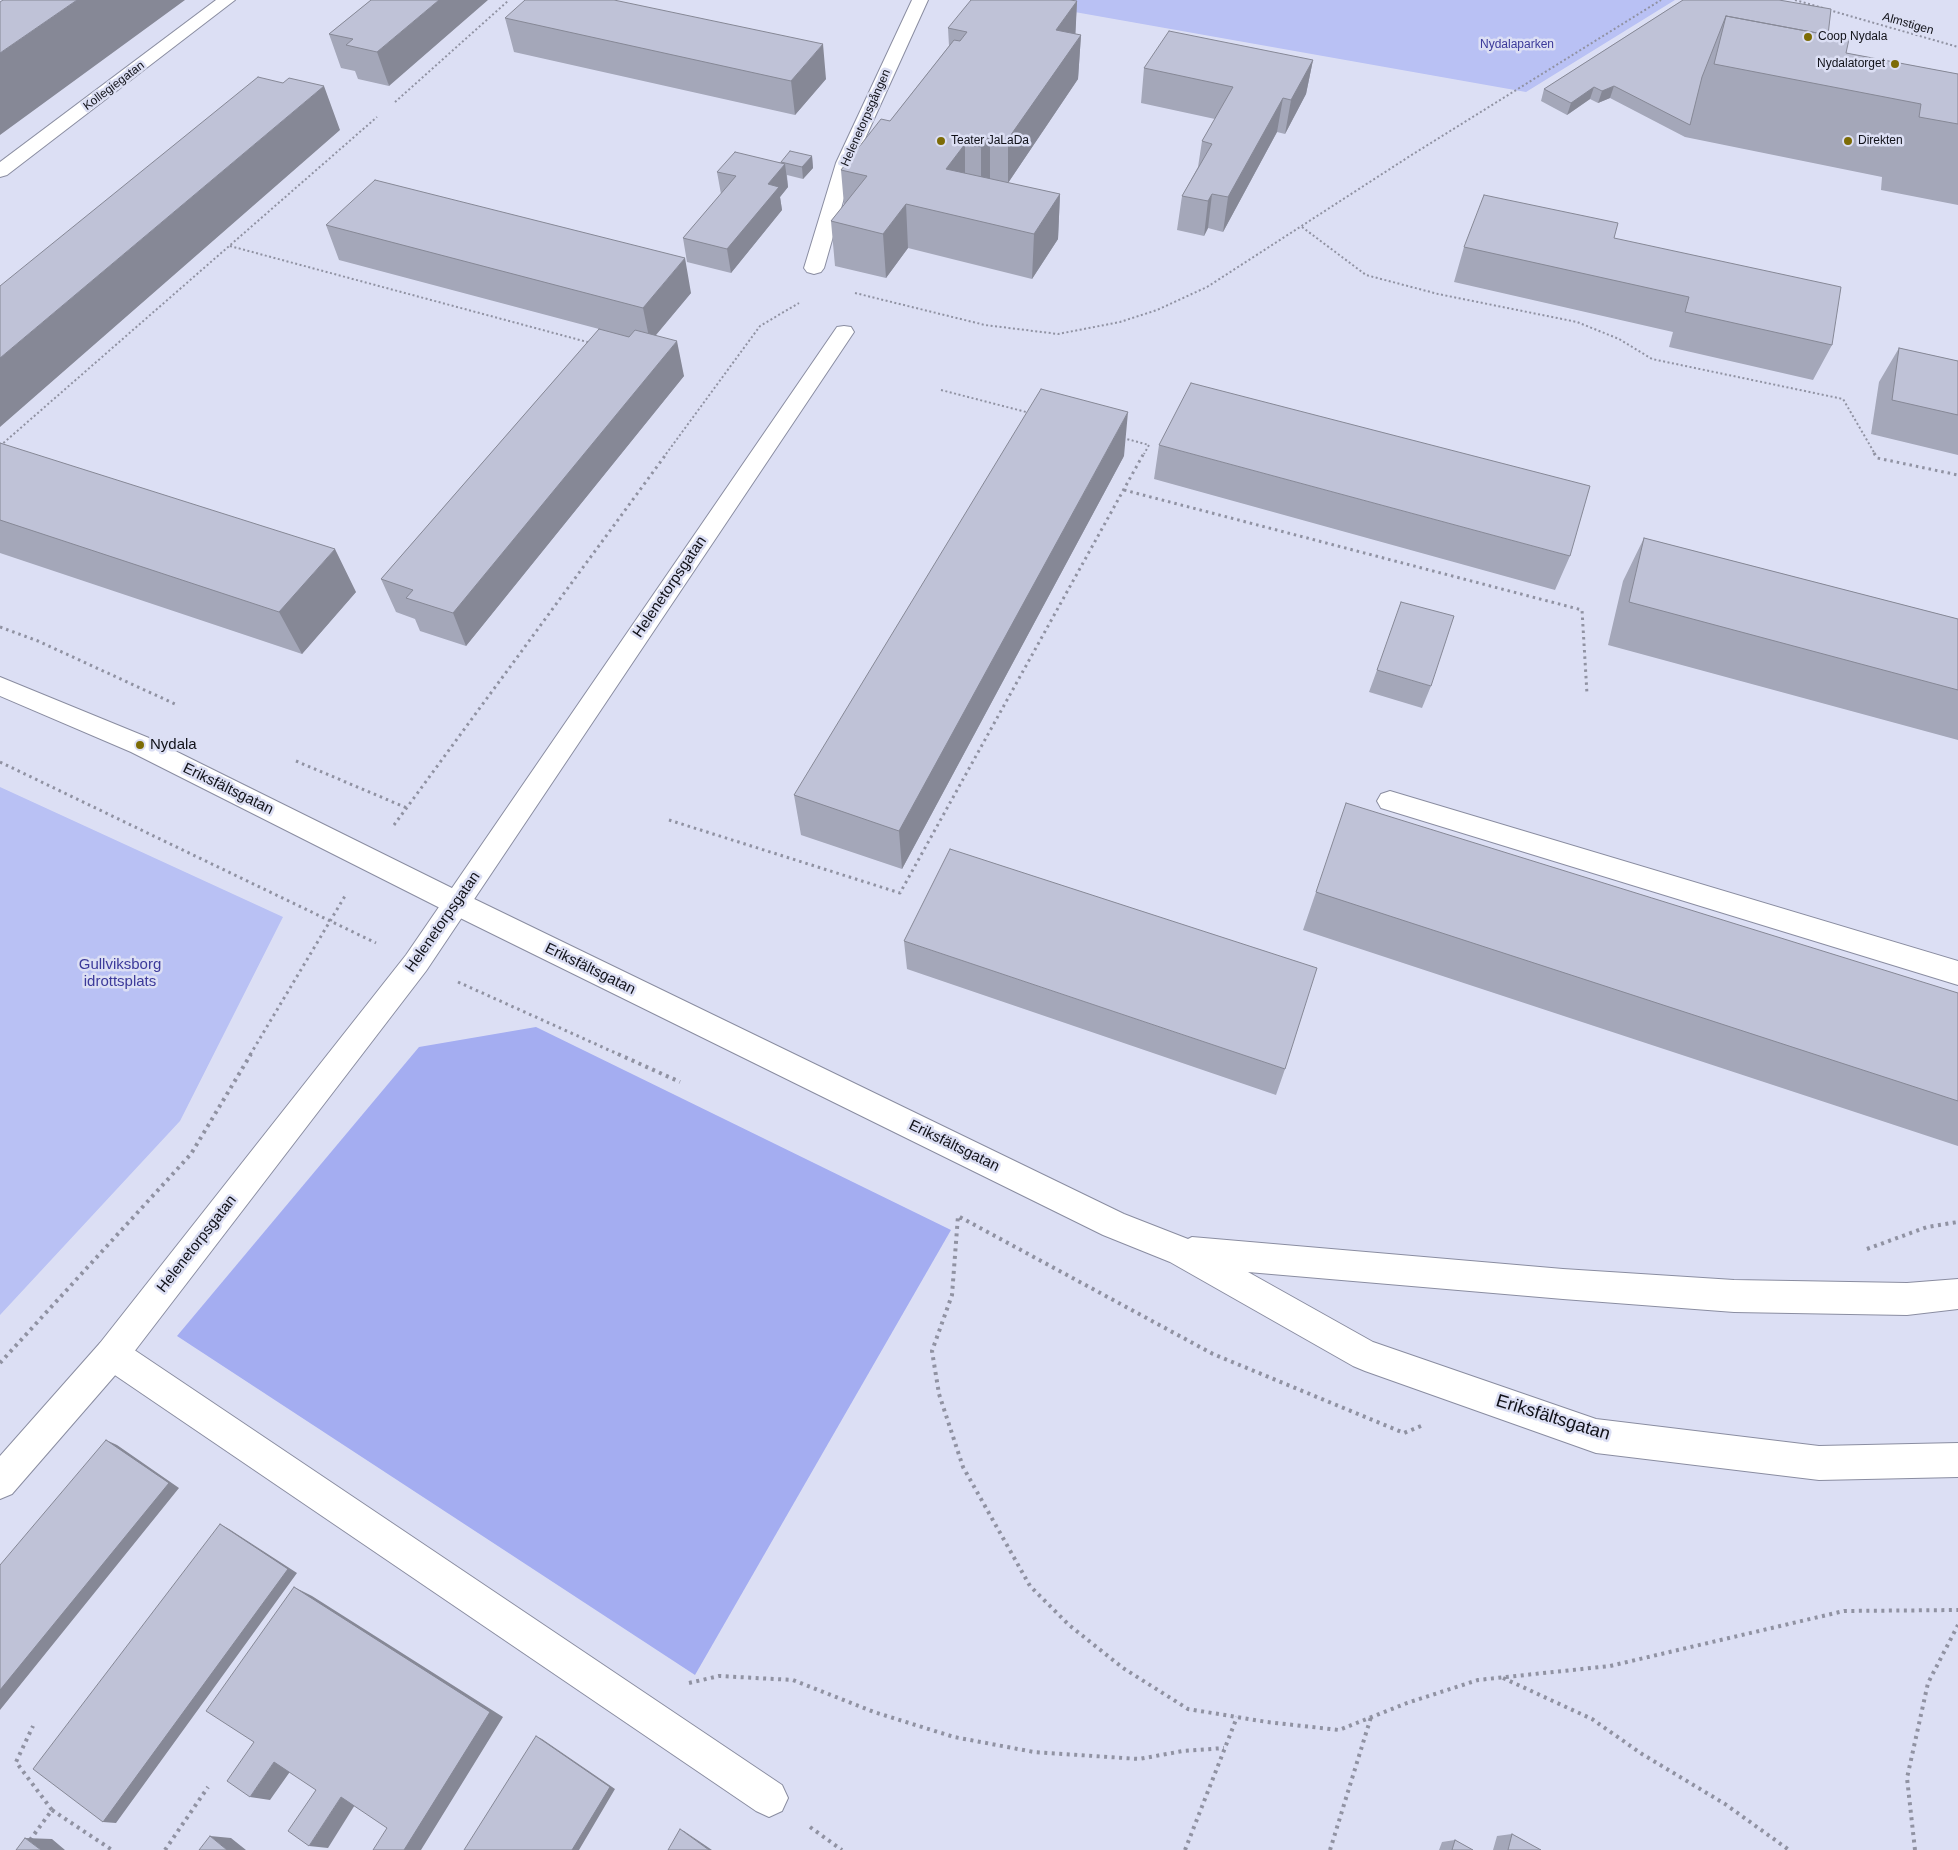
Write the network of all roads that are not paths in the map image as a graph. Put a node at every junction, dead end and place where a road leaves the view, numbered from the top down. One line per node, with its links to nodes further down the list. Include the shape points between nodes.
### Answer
1 (227, 0): 3 (street, Kollegiegatan)
2 (920, 0): 4 (street, Helenetorpsgången, via 845,163)
3 (0, 171)
4 (814, 268)
5 (844, 332): 8 (street, Helenetorpsgatan)
6 (0, 686): 8 (street, Eriksfältsgatan, via 140,745)
7 (1390, 801): 9 (street)
8 (456, 904): 10 (street, Eriksfältsgatan, via 1114,1225); 12 (street, Helenetorpsgatan, via 416,963)
9 (1958, 973)
10 (1181, 1251): 11 (street, Eriksfältsgatan, via 1734,1296 1907,1299); 13 (street, Eriksfältsgatan, via 1365,1355 1596,1436 1819,1463)
11 (1958, 1294)
12 (112, 1354): 14 (street, Helenetorpsgatan); 15 (street)
13 (1958, 1460)
14 (0, 1482)
15 (769, 1798)

